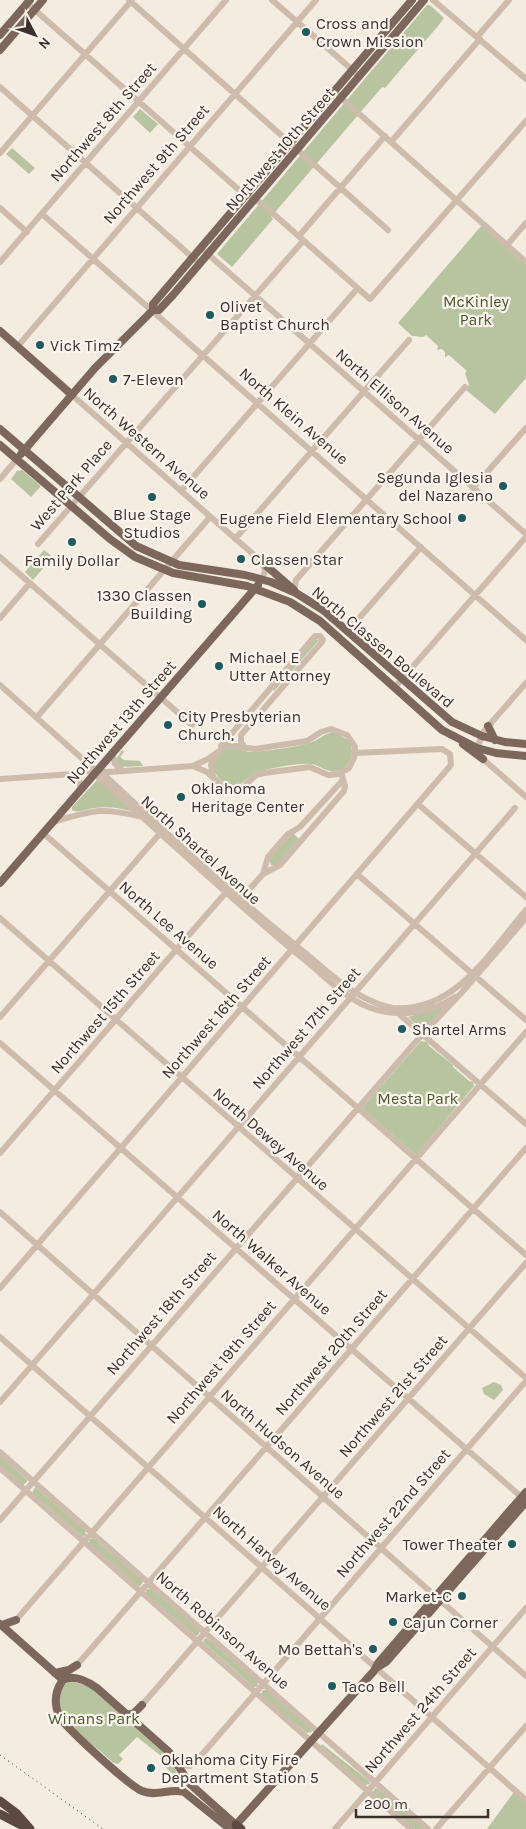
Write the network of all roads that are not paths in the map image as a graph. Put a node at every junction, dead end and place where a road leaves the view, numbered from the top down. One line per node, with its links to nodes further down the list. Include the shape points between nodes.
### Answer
1 (43, 0): 11 (main road)
2 (131, 0): 15 (street); 17 (street)
3 (226, 0): 15 (street, Northwest 8th Street)
4 (272, 0): 12 (street)
5 (316, 0): 12 (street, Northwest 9th Street)
6 (412, 0): 18 (main road, Northwest 10th Street)
7 (424, 0): 19 (main road, Northwest 10th Street)
8 (433, 0): 14 (street)
9 (509, 0): 14 (street)
10 (28, 2): 11 (street); 13 (main road)
11 (35, 10): 16 (main road); 17 (street)
12 (297, 22): 18 (street); 23 (street, Northwest 9th Street)
13 (0, 35)
14 (479, 38): 20 (street); 29 (street)
15 (185, 48): 23 (street); 25 (street, Northwest 8th Street)
16 (0, 50)
17 (85, 53): 25 (street); 26 (street)
18 (353, 71): 19 (street); 22 (main road, Northwest 10th Street)
19 (360, 77): 24 (main road, Northwest 10th Street)
20 (526, 79)
21 (0, 87): 26 (street)
22 (335, 92): 24 (street); 30 (main road, Northwest 10th Street)
23 (236, 93): 30 (street); 31 (street, Northwest 9th Street)
24 (342, 98): 28 (street); 32 (main road, Northwest 10th Street)
25 (139, 101): 31 (street); 34 (street, Northwest 8th Street)
26 (32, 115): 33 (street); 34 (street)
27 (526, 122): 38 (street)
28 (385, 136): 29 (street); 35 (street, West Park Place)
29 (391, 142): 38 (street)
30 (291, 143): 32 (street); 36 (main road, Northwest 10th Street)
31 (190, 146): 36 (street); 40 (street, Northwest 9th Street)
32 (298, 150): 35 (street); 37 (main road, Northwest 10th Street)
33 (0, 153)
34 (85, 163): 40 (street); 41 (street, Northwest 8th Street)
35 (340, 188): 43 (street); 45 (street, West Park Place)
36 (247, 195): 37 (street); 47 (main road, Northwest 10th Street)
37 (255, 200): 45 (street); 48 (main road, Northwest 10th Street)
38 (458, 200): 46 (street); 54 (street, via 371,298)
39 (0, 208): 44 (street)
40 (137, 208): 49 (street); 50 (street, Northwest 9th Street)
41 (42, 214): 44 (street, Northwest 8th Street); 50 (street, North Klein Avenue)
42 (526, 223): 46 (street)
43 (388, 230)
44 (27, 232): 51 (street, Northwest 8th Street)
45 (301, 239): 54 (street); 55 (street, West Park Place)
46 (507, 245): 52 (street)
47 (201, 248): 48 (street, North Ellison Avenue); 49 (main road, Northwest 10th Street)
48 (208, 254): 53 (main road, Northwest 10th Street); 55 (street, North Ellison Avenue)
49 (193, 257): 53 (street); 56 (main road, Northwest 10th Street, via 153,304)
50 (93, 258): 56 (street, North Klein Avenue); 60 (street, Northwest 9th Street)
51 (0, 262)
52 (526, 262)
53 (200, 264): 56 (main road, Northwest 10th Street, via 159,310)
54 (357, 290): 59 (street)
55 (255, 296): 59 (street, North Ellison Avenue); 61 (street, West Park Place)
56 (153, 310): 61 (street, North Klein Avenue); 64 (main road, Northwest 10th Street)
57 (0, 332): 60 (main road, North Western Avenue)
58 (409, 340): 63 (street)
59 (310, 344): 63 (street, North Ellison Avenue); 65 (street)
60 (17, 346): 64 (main road, North Western Avenue)
61 (204, 355): 65 (street, North Klein Avenue); 69 (street, West Park Place)
62 (465, 387): 68 (street)
63 (364, 392): 68 (street, North Ellison Avenue); 72 (street)
64 (72, 395): 69 (street, North Western Avenue); 71 (main road, Northwest 10th Street)
65 (258, 403): 72 (street, North Klein Avenue); 76 (street)
66 (526, 428): 75 (street)
67 (0, 429): 71 (main road, North Classen Boulevard)
68 (418, 440): 75 (street, North Ellison Avenue); 78 (street)
69 (127, 443): 76 (street, North Western Avenue); 77 (street, West Park Place)
70 (0, 445): 73 (main road, North Classen Boulevard)
71 (24, 450): 73 (main road, Northwest 10th Street); 77 (main road, North Classen Boulevard)
72 (312, 451): 78 (street, North Klein Avenue); 82 (street)
73 (17, 459): 74 (street, Northwest 10th Street); 79 (main road, North Classen Boulevard)
74 (0, 479)
75 (473, 488): 81 (street, North Ellison Avenue)
76 (181, 491): 80 (street, North Western Avenue)
77 (78, 498): 79 (street, West Park Place); 86 (main road, North Classen Boulevard, via 130,542)
78 (367, 499): 84 (street, North Klein Avenue); 90 (street)
79 (71, 506): 83 (street, West Park Place); 88 (main road, North Classen Boulevard, via 125,550)
80 (210, 517): 82 (street, North Western Avenue); 86 (street)
81 (526, 536): 95 (street)
82 (235, 539): 87 (street, North Western Avenue)
83 (38, 544)
84 (421, 547): 95 (street, North Klein Avenue); 97 (street)
85 (0, 557): 92 (street)
86 (171, 562): 88 (street); 89 (main road, North Classen Boulevard)
87 (263, 563): 89 (street); 91 (main road)
88 (164, 570): 93 (main road, North Classen Boulevard); 100 (street)
89 (262, 580): 93 (main road, Northwest 13th Street); 94 (main road, North Classen Boulevard)
90 (296, 580): 91 (street); 94 (street)
91 (286, 582): 94 (main road)
92 (30, 583): 96 (street); 100 (street)
93 (255, 588): 98 (main road, North Classen Boulevard, via 300,608); 107 (main road, Northwest 13th Street)
94 (295, 591): 97 (main road, North Classen Boulevard)
95 (476, 595): 99 (street, North Klein Avenue); 101 (street)
96 (0, 618)
97 (347, 632): 98 (main road); 101 (main road, North Classen Boulevard)
98 (340, 639): 104 (main road, North Classen Boulevard)
99 (526, 640)
100 (100, 644): 107 (street); 108 (street)
101 (402, 680): 104 (street); 111 (main road, North Classen Boulevard, via 452,722)
102 (526, 682): 110 (street)
103 (0, 685): 108 (street, North Shartel Avenue)
104 (395, 687): 112 (main road, North Classen Boulevard, via 433,722)
105 (269, 690): 106 (street); 106 (street, via 315,636 321,637 321,643); 117 (street)
106 (275, 696): 115 (street, via 241,735 241,742)
107 (160, 698): 109 (street); 119 (main road, Northwest 13th Street)
108 (37, 717): 121 (street, North Shartel Avenue)
109 (192, 725)
110 (488, 726): 111 (street); 113 (main road)
111 (482, 736): 113 (main road, North Classen Boulevard); 116 (street)
112 (456, 737): 116 (main road, North Classen Boulevard); 122 (main road)
113 (495, 740): 114 (main road, North Classen Boulevard)
114 (526, 744)
115 (246, 748): 117 (street, via 230,744); 118 (street, via 252,750 307,741 331,729 347,735 354,744)
116 (477, 748): 120 (main road, North Classen Boulevard); 122 (street)
117 (217, 752): 123 (street); 128 (street, via 211,765)
118 (355, 752): 127 (street); 133 (street, Northwest 16th Street, via 442,749 450,754 451,765)
119 (112, 753): 124 (street, via 115,764); 125 (main road, Northwest 13th Street)
120 (526, 756)
121 (81, 757): 125 (street, North Shartel Avenue); 126 (street, via 80,766)
122 (483, 759): 132 (street)
123 (192, 766): 124 (street); 128 (street)
124 (122, 771): 125 (street); 130 (street, via 115,780)
125 (98, 772): 126 (street, via 83,776); 130 (street, North Shartel Avenue); 131 (main road, Northwest 13th Street); 135 (street, North Shartel Avenue, via 99,778)
126 (73, 774): 129 (street); 131 (street)
127 (342, 777): 128 (street, via 310,767 264,772 236,790 224,787); 138 (street); 141 (street, via 344,791)
128 (213, 778)
129 (0, 779)
130 (116, 786): 136 (street, North Shartel Avenue)
131 (81, 789): 137 (main road, Northwest 13th Street)
132 (526, 796)
133 (419, 805): 142 (street); 144 (street, Northwest 16th Street)
134 (515, 808): 142 (street, Northwest 17th Street)
135 (143, 817): 136 (street); 137 (street, via 100,810); 139 (street, North Shartel Avenue)
136 (152, 817): 139 (street, North Shartel Avenue)
137 (52, 822): 140 (main road, Northwest 13th Street)
138 (296, 830): 141 (street); 143 (street, via 288,834 268,857)
139 (162, 831): 146 (street, North Shartel Avenue); 147 (street)
140 (43, 833): 145 (main road, Northwest 13th Street); 147 (street, North Lee Avenue)
141 (304, 838): 143 (street, via 280,865)
142 (476, 854): 148 (street); 153 (street, Northwest 17th Street)
143 (263, 874): 149 (street)
144 (358, 875): 153 (street); 154 (street, Northwest 16th Street)
145 (0, 882)
146 (228, 890): 149 (street, North Shartel Avenue); 155 (street, Northwest 15th Street)
147 (109, 892): 155 (street, North Lee Avenue); 156 (street)
148 (526, 898)
149 (240, 900): 154 (street, North Shartel Avenue)
150 (526, 910): 157 (street)
151 (0, 918): 156 (street, North Dewey Avenue)
152 (526, 918): 157 (street)
153 (415, 924): 157 (street); 159 (street, Northwest 17th Street)
154 (295, 948): 159 (street, North Shartel Avenue); 160 (street, Northwest 16th Street)
155 (176, 950): 160 (street, North Lee Avenue); 164 (street, Northwest 15th Street)
156 (49, 961): 163 (street); 164 (street, North Dewey Avenue)
157 (473, 975): 158 (street); 161 (street, via 437,1001 416,1007); 165 (street)
158 (465, 989): 162 (street, via 440,1005 422,1011); 167 (street, Northwest 18th Street)
159 (352, 996): 161 (street, North Shartel Avenue); 162 (street, North Shartel Avenue, via 378,1010); 169 (street, Northwest 17th Street)
160 (242, 1008): 169 (street, North Lee Avenue); 170 (street, Northwest 16th Street)
161 (392, 1008): 162 (street, North Shartel Avenue)
162 (398, 1013): 167 (street, North Shartel Avenue)
163 (0, 1018)
164 (116, 1020): 170 (street, North Dewey Avenue); 172 (street, Northwest 15th Street)
165 (526, 1020)
166 (526, 1032): 171 (street, Northwest 19th Street)
167 (423, 1035): 171 (street, North Shartel Avenue); 173 (street, Northwest 18th Street)
168 (0, 1042): 172 (street, North Walker Avenue)
169 (299, 1057): 173 (street, North Lee Avenue); 175 (street, Northwest 17th Street)
170 (181, 1078): 175 (street, North Dewey Avenue); 176 (street, Northwest 16th Street)
171 (480, 1085): 174 (street, North Shartel Avenue); 179 (street, Northwest 19th Street)
172 (54, 1091): 176 (street, North Walker Avenue); 178 (street, Northwest 15th Street)
173 (358, 1108): 179 (street, North Lee Avenue); 180 (street, Northwest 18th Street)
174 (526, 1124)
175 (238, 1128): 180 (street, North Dewey Avenue); 181 (street, Northwest 17th Street)
176 (120, 1148): 181 (street, North Walker Avenue); 185 (street, Northwest 16th Street)
177 (526, 1148): 182 (street, Northwest 20th Street)
178 (0, 1153)
179 (416, 1159): 182 (street, North Lee Avenue); 184 (street, Northwest 19th Street)
180 (296, 1179): 184 (street, North Dewey Avenue); 186 (street, Northwest 18th Street)
181 (177, 1198): 186 (street, North Walker Avenue); 191 (street, Northwest 17th Street)
182 (473, 1209): 187 (street, North Lee Avenue); 189 (street, Northwest 20th Street)
183 (0, 1212): 185 (street, North Hudson Avenue)
184 (355, 1229): 189 (street, North Dewey Avenue); 192 (street, Northwest 19th Street)
185 (36, 1246): 190 (street, Northwest 16th Street); 191 (street, North Hudson Avenue)
186 (236, 1249): 192 (street, North Walker Avenue); 195 (street, Northwest 18th Street)
187 (526, 1255)
188 (526, 1263): 193 (street, Northwest 21st Street)
189 (412, 1279): 193 (street, North Dewey Avenue); 196 (street, Northwest 20th Street)
190 (0, 1288)
191 (93, 1295): 195 (street, North Hudson Avenue); 197 (street, Northwest 17th Street)
192 (294, 1300): 196 (street, North Walker Avenue); 199 (street, Northwest 19th Street)
193 (469, 1328): 198 (street, North Dewey Avenue); 200 (street, Northwest 21st Street)
194 (0, 1337): 197 (street, North Harvey Avenue)
195 (151, 1346): 199 (street, North Hudson Avenue); 202 (street, Northwest 18th Street)
196 (351, 1349): 200 (street, North Walker Avenue); 203 (street, Northwest 20th Street)
197 (32, 1366): 201 (street, Northwest 17th Street); 202 (street, North Harvey Avenue)
198 (526, 1379): 204 (street, Northwest 22nd Street)
199 (209, 1398): 203 (street, North Hudson Avenue); 207 (street, Northwest 19th Street)
200 (408, 1399): 204 (street, North Walker Avenue); 210 (street, Northwest 21st Street)
201 (0, 1402)
202 (90, 1416): 207 (street, North Harvey Avenue); 208 (street, Northwest 18th Street)
203 (266, 1448): 210 (street, North Hudson Avenue); 212 (street, Northwest 20th Street)
204 (466, 1450): 211 (street, North Walker Avenue); 216 (street, Northwest 22nd Street)
205 (0, 1452): 208 (street, North Robinson Avenue)
206 (0, 1468): 209 (street, North Robinson Avenue)
207 (148, 1468): 212 (street, North Harvey Avenue); 214 (street, Northwest 19th Street)
208 (33, 1482): 209 (street, Northwest 18th Street); 214 (street, North Robinson Avenue)
209 (26, 1491): 213 (street, Northwest 18th Street); 215 (street, North Robinson Avenue)
210 (323, 1497): 216 (street, North Hudson Avenue); 217 (street, Northwest 21st Street)
211 (525, 1498): 220 (main road)
212 (205, 1518): 217 (street, North Harvey Avenue); 218 (street, Northwest 20th Street)
213 (0, 1520)
214 (92, 1533): 215 (street, Northwest 19th Street); 218 (street, North Robinson Avenue)
215 (84, 1542): 219 (street, North Robinson Avenue); 223 (street, Northwest 19th Street)
216 (381, 1548): 220 (street, North Hudson Avenue); 222 (street, Northwest 22nd Street)
217 (262, 1568): 222 (street, North Harvey Avenue); 225 (street, Northwest 21st Street)
218 (148, 1583): 219 (street, Northwest 20th Street); 225 (street, North Robinson Avenue)
219 (140, 1592): 226 (street, North Robinson Avenue); 228 (street, Northwest 20th Street)
220 (437, 1598): 227 (street, North Hudson Avenue); 229 (main road)
221 (526, 1608): 227 (street, Northwest 24th Street)
222 (320, 1619): 229 (street, North Harvey Avenue); 233 (street, Northwest 22nd Street)
223 (16, 1620): 224 (main road)
224 (1, 1624): 230 (main road)
225 (205, 1633): 226 (street, Northwest 21st Street); 233 (street, North Robinson Avenue)
226 (197, 1642): 234 (street, North Robinson Avenue); 235 (street, Northwest 21st Street)
227 (493, 1647): 231 (street, North Hudson Avenue); 237 (street, Northwest 24th Street)
228 (78, 1665): 230 (main road)
229 (376, 1668): 237 (street, North Harvey Avenue); 239 (main road)
230 (55, 1673): 232 (main road)
231 (526, 1676)
232 (62, 1680): 236 (main road, via 72,1678 90,1684); 245 (main road, via 56,1692 56,1708 64,1724 136,1787 150,1793)
233 (263, 1684): 234 (street, Northwest 22nd Street); 239 (street, North Robinson Avenue)
234 (255, 1693): 240 (street, North Robinson Avenue); 241 (street, Northwest 22nd Street, via 199,1758 189,1766)
235 (142, 1705): 236 (main road)
236 (127, 1715): 241 (main road, via 169,1752)
237 (432, 1717): 242 (street, North Harvey Avenue); 244 (street, Northwest 24th Street)
238 (526, 1726): 242 (street)
239 (319, 1734): 240 (main road); 244 (street, North Robinson Avenue)
240 (311, 1742): 246 (street, North Robinson Avenue); 250 (main road)
241 (177, 1764): 243 (main road)
242 (489, 1768): 247 (street, North Harvey Avenue); 255 (street)
243 (182, 1773): 245 (main road); 250 (main road)
244 (375, 1783): 246 (street, Northwest 24th Street); 254 (street, North Robinson Avenue)
245 (171, 1790): 250 (main road, via 191,1796)
246 (368, 1791): 252 (street, Northwest 24th Street); 253 (street, North Robinson Avenue)
247 (526, 1800)
248 (0, 1801): 251 (highway)
249 (0, 1814): 251 (highway)
250 (235, 1828)
251 (30, 1829)
252 (335, 1829)
253 (411, 1829)
254 (428, 1829)
255 (436, 1829)

